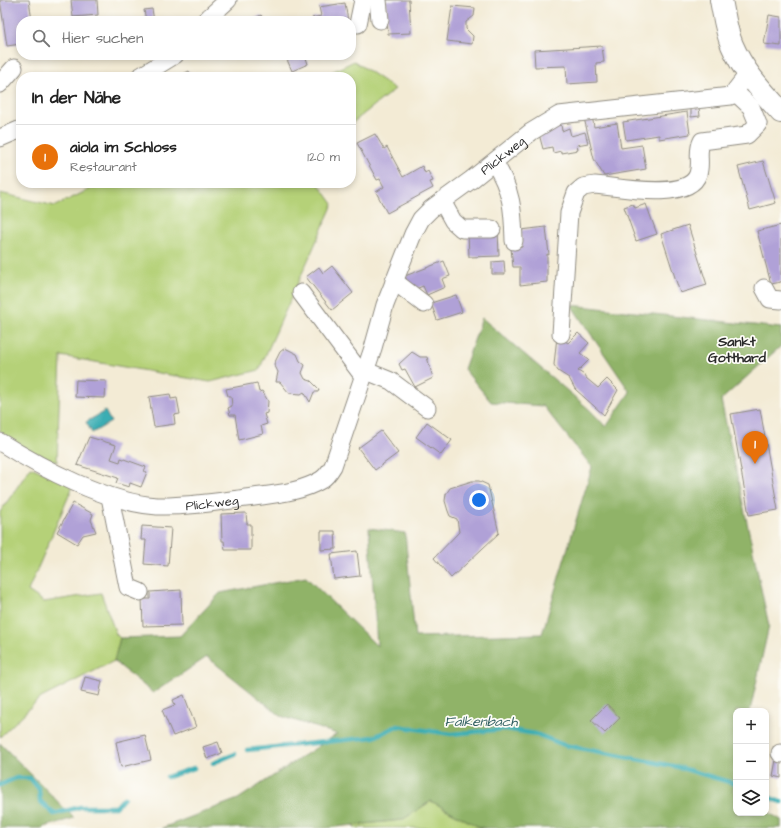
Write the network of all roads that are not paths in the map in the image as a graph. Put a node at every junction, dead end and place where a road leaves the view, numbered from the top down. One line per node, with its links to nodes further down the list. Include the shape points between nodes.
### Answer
1 (228, 0): 5 (street)
2 (363, 0): 7 (street)
3 (378, 0): 6 (street)
4 (721, 0): 11 (main road, via 731,44)
5 (210, 16)
6 (380, 20)
7 (358, 24)
8 (167, 60): 10 (street)
9 (14, 68): 12 (street)
10 (147, 72)
11 (748, 74): 13 (street); 14 (main road)
12 (0, 84)
13 (735, 92): 17 (street, Plickweg, via 731,96 559,115 531,132); 26 (street, via 751,107 758,124 747,135 702,141 698,148 698,174 686,187 667,191 595,185 583,187 576,193 569,213)
14 (781, 112)
15 (16, 132): 16 (street)
16 (0, 138)
17 (494, 162): 18 (street, Plickweg); 20 (street, via 510,194)
18 (442, 202): 19 (street, via 453,221 462,229); 21 (street, Plickweg, via 421,219)
19 (492, 229)
20 (514, 242)
21 (394, 282): 25 (street); 27 (street, Plickweg)
22 (764, 288): 24 (street, via 770,299)
23 (301, 293): 27 (street)
24 (781, 300)
25 (424, 304)
26 (561, 334)
27 (364, 373): 28 (street, via 391,381); 30 (street, Plickweg, via 333,466 322,479 281,493 200,504 156,506)
28 (427, 408)
29 (0, 442): 30 (street, Plickweg, via 27,459)
30 (110, 497): 31 (street, via 128,587)
31 (140, 592)

